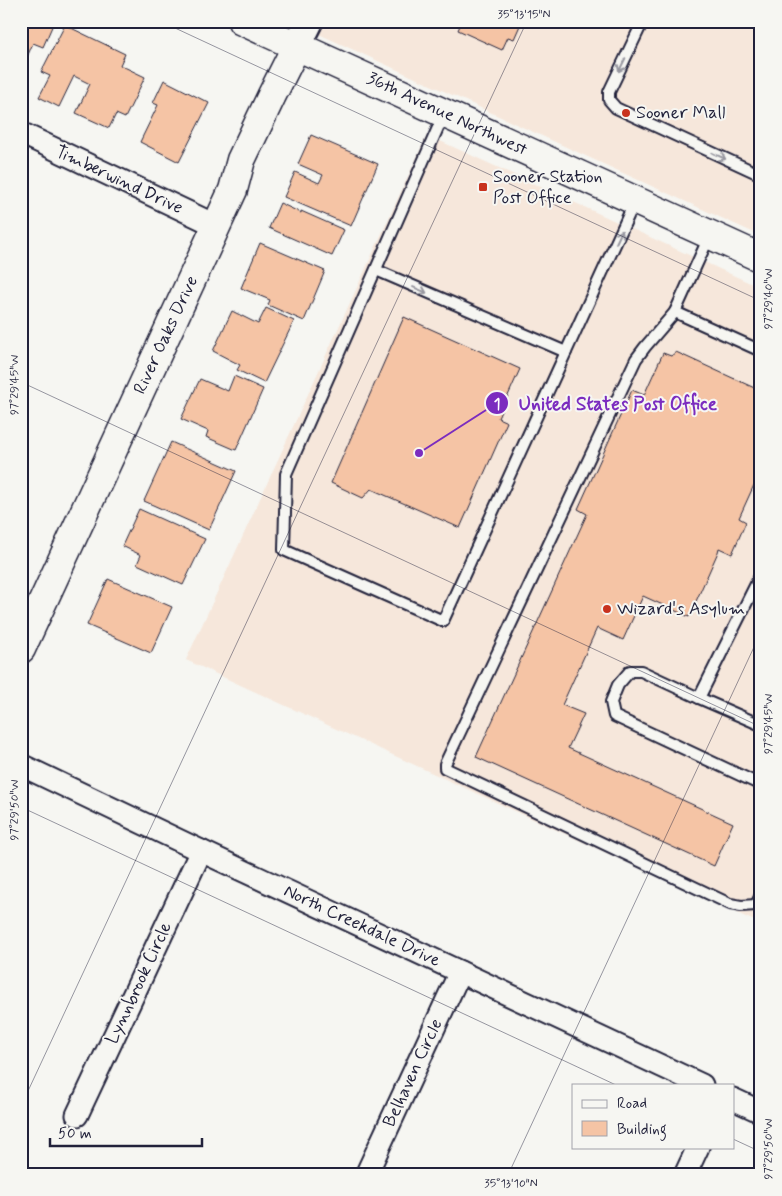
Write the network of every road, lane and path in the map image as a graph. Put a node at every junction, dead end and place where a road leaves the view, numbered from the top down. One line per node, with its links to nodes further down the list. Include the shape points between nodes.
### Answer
1 (242, 21): 4 (street, 36th Avenue Northwest)
2 (309, 21): 4 (street, River Oaks Drive)
3 (643, 21): 7 (lane, one-way to 7, via 609,92 609,100 616,108)
4 (296, 46): 5 (street, 36th Avenue Northwest); 9 (street, River Oaks Drive, via 241,160 233,190)
5 (445, 113): 8 (street, 36th Avenue Northwest); 12 (lane)
6 (21, 133): 9 (street, Timberwind Drive)
7 (761, 175)
8 (636, 200): 10 (street, 36th Avenue Northwest); 15 (lane, one-way to 8)
9 (217, 226): 17 (street, River Oaks Drive)
10 (710, 235): 11 (street, 36th Avenue Northwest); 13 (lane)
11 (761, 258)
12 (376, 270): 15 (lane, one-way to 15); 15 (lane, via 286,474 284,550 443,621)
13 (675, 312): 14 (lane); 23 (lane, via 636,359 445,768 730,904 741,906)
14 (761, 351)
15 (566, 352)
16 (761, 574): 18 (lane)
17 (21, 649)
18 (699, 698): 19 (lane); 21 (lane, via 641,671 630,671 618,685 611,702 614,716)
19 (761, 725)
20 (21, 765): 22 (street, North Creekdale Drive)
21 (761, 785)
22 (201, 851): 24 (street, North Creekdale Drive); 28 (street, Lynnbrook Circle)
23 (759, 902)
24 (460, 972): 25 (street, North Creekdale Drive); 30 (street, Belhaven Circle)
25 (700, 1084)
26 (734, 1099): 27 (street)
27 (761, 1112)
28 (77, 1115)
29 (698, 1148): 31 (street)
30 (366, 1175)
31 (685, 1175)

